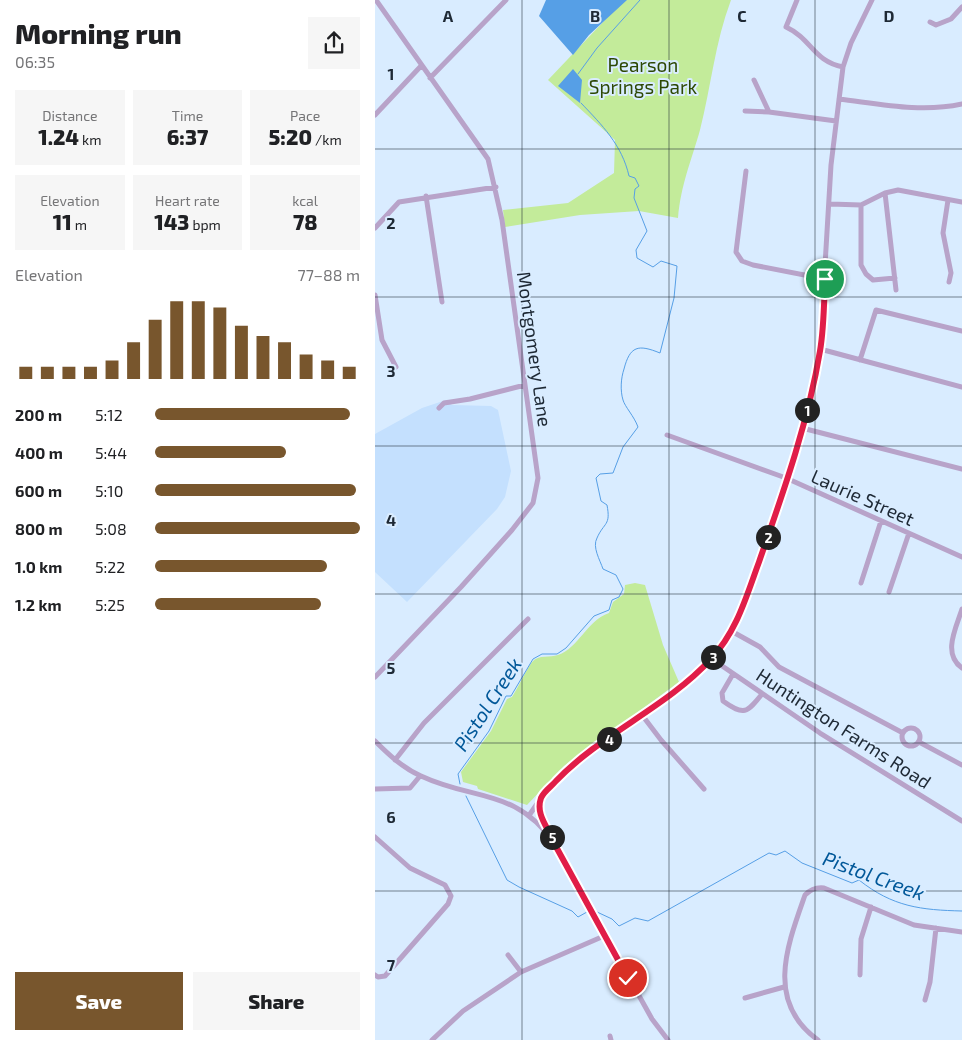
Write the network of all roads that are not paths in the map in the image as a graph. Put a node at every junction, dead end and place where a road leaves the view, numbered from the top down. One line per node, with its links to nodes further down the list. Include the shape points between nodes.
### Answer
1 (376, 0): 7 (street, Montgomery Lane)
2 (506, 0): 9 (street)
3 (797, 0): 8 (street, via 785,27 795,31 829,64)
4 (872, 0): 8 (street)
5 (962, 7): 6 (street, via 951,19 936,26)
6 (930, 22)
7 (421, 66): 9 (street, Montgomery Lane); 15 (street)
8 (843, 67): 11 (street)
9 (430, 78): 18 (street, Montgomery Lane, via 487,158)
10 (754, 80): 14 (street)
11 (839, 99): 12 (street, via 914,108); 16 (street)
12 (962, 104)
13 (745, 111): 14 (street)
14 (769, 112): 16 (street)
15 (375, 115)
16 (836, 121): 23 (street)
17 (746, 171): 27 (street, via 735,252 742,261 753,265)
18 (495, 187): 20 (street); 36 (street, Montgomery Lane)
19 (885, 193): 21 (street, via 906,191); 24 (street); 26 (street)
20 (426, 196): 25 (street, via 399,202); 31 (street)
21 (949, 200): 22 (street); 28 (street, via 943,233 951,273)
22 (962, 202)
23 (830, 204): 24 (street); 27 (street)
24 (861, 205): 26 (street, via 861,265 873,280)
25 (375, 228)
26 (895, 278): 29 (street)
27 (825, 279): 33 (street)
28 (949, 282)
29 (896, 290)
30 (375, 295): 35 (street, via 382,340)
31 (442, 302)
32 (962, 331): 34 (street, via 876,310)
33 (820, 349): 34 (street); 39 (street)
34 (861, 360): 37 (street)
35 (396, 367)
36 (525, 386): 38 (street, via 444,403); 54 (street, Montgomery Lane, via 538,478 533,503 461,587)
37 (962, 387)
38 (439, 408)
39 (802, 428): 41 (street); 42 (street)
40 (667, 435): 42 (street, Laurie Street)
41 (962, 468)
42 (786, 478): 43 (street, Laurie Street); 50 (street, via 775,518)
43 (881, 521): 44 (street, Laurie Street); 46 (street)
44 (909, 533): 45 (street, Laurie Street); 47 (street)
45 (962, 557)
46 (861, 583)
47 (889, 592)
48 (962, 609): 52 (street, via 951,650)
49 (528, 619): 60 (street, via 424,723)
50 (733, 632): 51 (street); 57 (street, via 761,647 779,667)
51 (711, 659): 53 (street, Huntington Farms Road); 56 (street, via 690,680)
52 (962, 668)
53 (733, 674): 55 (street, Huntington Farms Road); 55 (street, via 722,693 723,701 733,709 747,710)
54 (375, 677)
55 (762, 694): 67 (street, Huntington Farms Road)
56 (642, 715): 64 (street); 65 (street, via 579,760)
57 (903, 733): 59 (street, via 903,742 907,745); 59 (street, via 916,729)
58 (375, 741): 60 (street)
59 (919, 742): 61 (street)
60 (395, 760): 62 (street)
61 (962, 765)
62 (420, 776): 63 (street, via 411,788); 66 (street, via 502,800)
63 (375, 789)
64 (704, 789)
65 (541, 798): 66 (street); 69 (street, via 540,816 550,829)
66 (529, 814): 69 (street)
67 (962, 821)
68 (375, 837): 77 (street, via 410,868 445,885 451,896 448,904 385,976)
69 (554, 843): 73 (street)
70 (871, 907): 71 (street, via 914,925); 76 (street, via 861,939); 78 (street, via 824,888 809,890 790,944)
71 (936, 928): 72 (street); 80 (street)
72 (962, 932)
73 (604, 936): 75 (street); 82 (street, via 652,1019)
74 (508, 955): 75 (street)
75 (521, 972): 81 (street, via 463,1011)
76 (860, 975)
77 (375, 976)
78 (784, 988): 79 (street); 83 (street, via 791,1012)
79 (745, 998)
80 (925, 1000)
81 (432, 1040)
82 (668, 1040)
83 (818, 1040)

